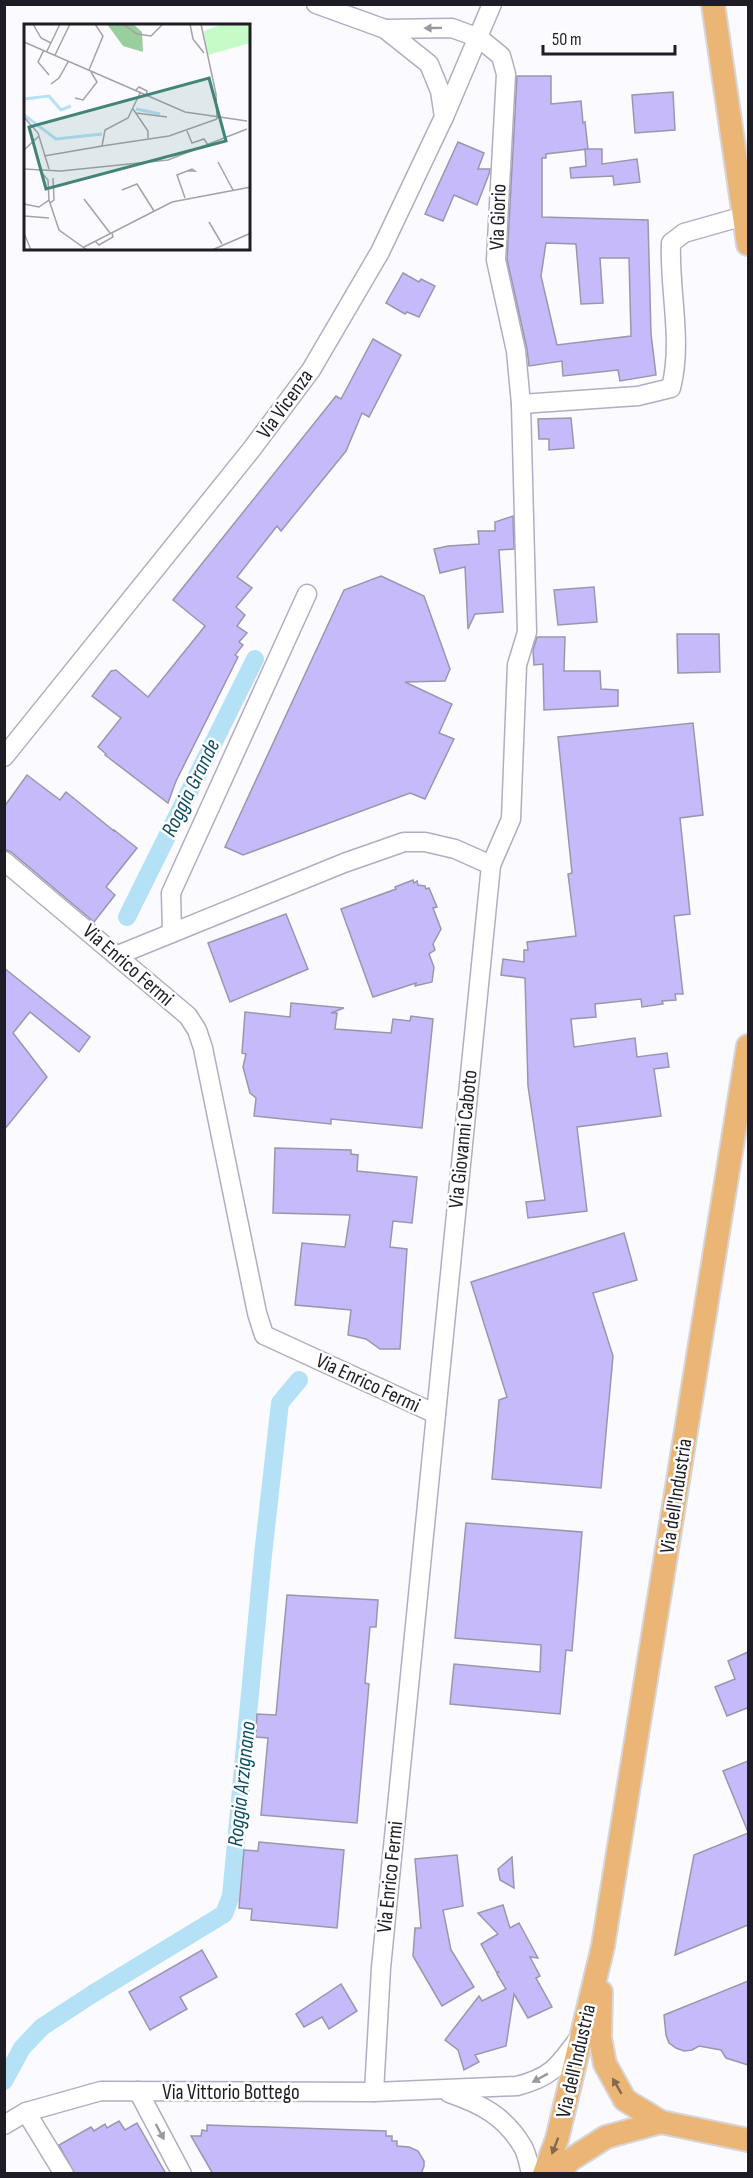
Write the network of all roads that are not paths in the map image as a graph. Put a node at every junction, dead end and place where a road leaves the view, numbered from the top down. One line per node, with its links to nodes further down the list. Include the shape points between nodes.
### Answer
1 (316, 4): 4 (street)
2 (492, 4): 5 (street, Via Vicenza)
3 (713, 4): 9 (main road)
4 (385, 29): 5 (street, one-way to 4, via 452,28); 6 (street)
5 (479, 38): 7 (street, Via Vicenza); 11 (street, Via Giorio, via 501,56 506,74 496,260 516,351)
6 (429, 64): 7 (street); 8 (street, via 440,91)
7 (464, 72): 8 (street, Via Vicenza)
8 (444, 117): 14 (street, Via Vicenza, via 380,252 311,370)
9 (744, 216): 10 (main road); 11 (street, via 684,233 670,243 676,339 676,371 671,388 638,396)
10 (748, 244)
11 (521, 404): 13 (street, Via Giorio)
12 (307, 594): 17 (street, via 171,893)
13 (526, 632): 16 (street, Via Giovanni Caboto, via 517,665 511,819)
14 (4, 757)
15 (4, 861): 18 (street, Via Enrico Fermi)
16 (491, 865): 17 (street, via 455,849 404,842); 20 (street, Via Giovanni Caboto)
17 (172, 933): 18 (street)
18 (117, 955): 20 (street, Via Enrico Fermi, via 188,1016 197,1029 264,1335)
19 (748, 1046): 21 (main road, Via dell'Industria)
20 (436, 1414): 25 (street, Via Enrico Fermi, via 382,1957)
21 (603, 1946): 22 (main road, Via dell'Industria); 27 (main road, Via dell'Industria, one-way to 21, via 625,2100 604,2064 600,2037)
22 (580, 2037): 23 (street, Via Vittorio Bottego, one-way to 23, via 539,2081 517,2086); 33 (main road, Via dell'Industria, one-way to 33, via 557,2139)
23 (439, 2090): 25 (street, Via Vittorio Bottego); 32 (street, Via Vittorio Bottego, via 490,2110 524,2148)
24 (138, 2091): 25 (street, Via Vittorio Bottego); 26 (street, Via Vittorio Bottego, via 101,2091); 31 (street, one-way to 31)
25 (374, 2092)
26 (26, 2112): 28 (street, Via Vittorio Bottego); 30 (street)
27 (661, 2122): 29 (main road, Via dell'Industria); 34 (main road, Via dell'Industria, via 606,2137 570,2160)
28 (4, 2125)
29 (748, 2140)
30 (64, 2174)
31 (182, 2174)
32 (531, 2174)
33 (544, 2174)
34 (558, 2174)

